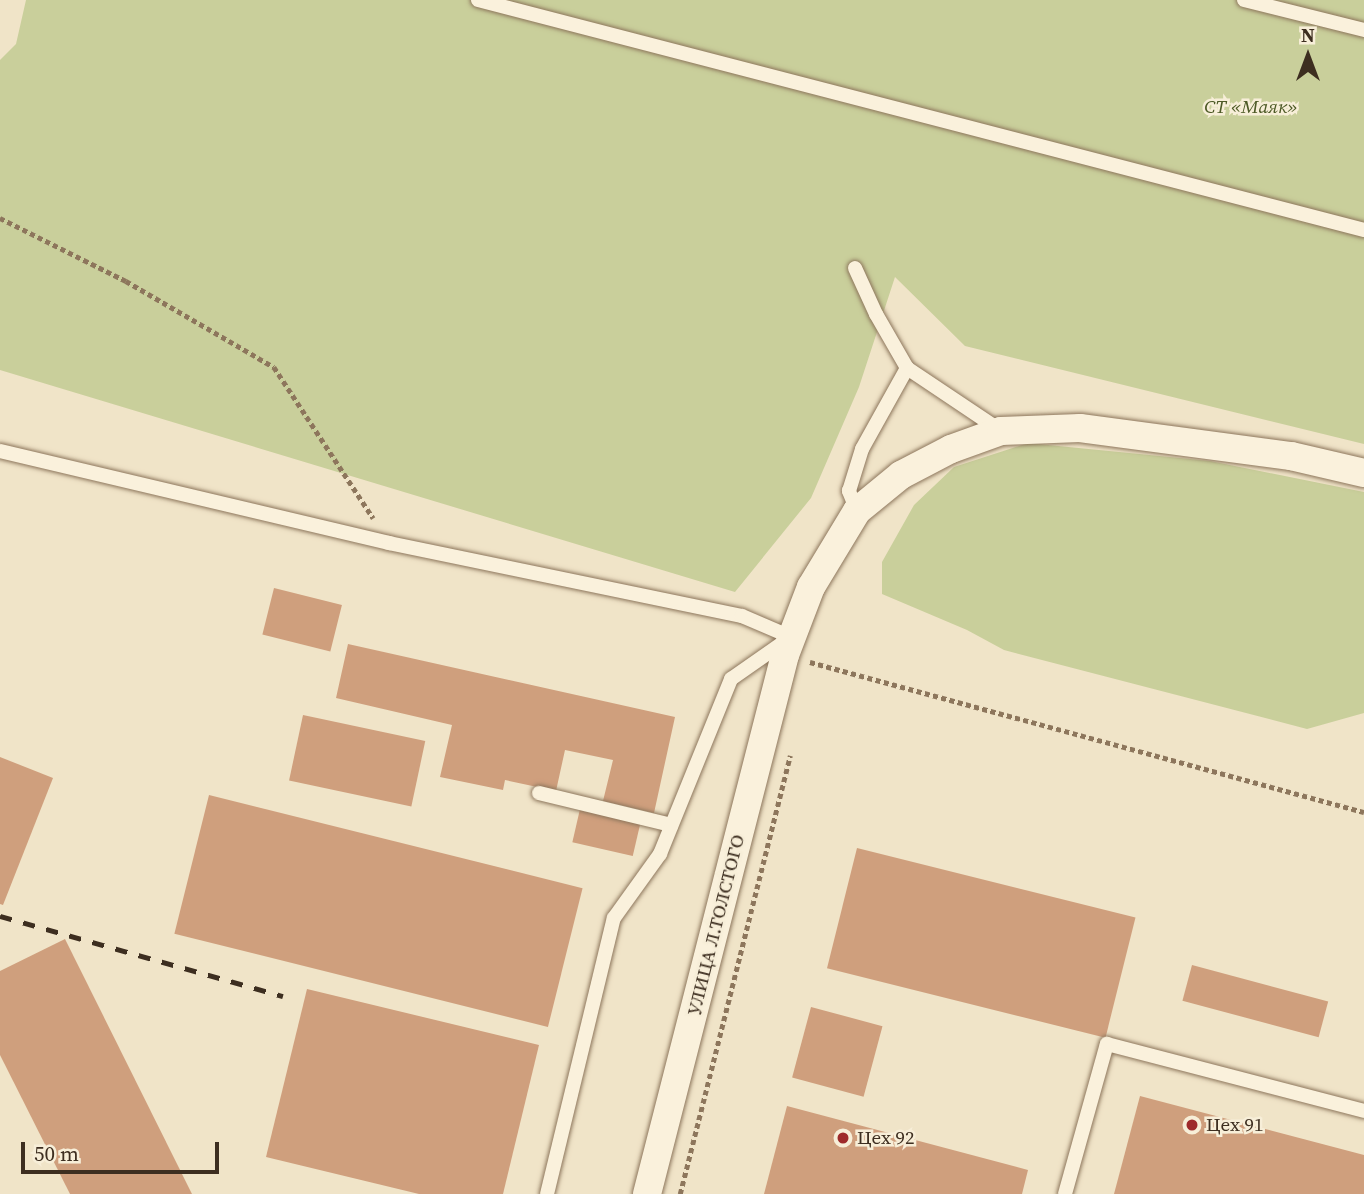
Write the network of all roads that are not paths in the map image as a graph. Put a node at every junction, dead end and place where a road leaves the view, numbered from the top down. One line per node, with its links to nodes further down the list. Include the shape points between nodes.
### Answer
1 (478, 0): 4 (lane)
2 (1244, 0): 3 (lane)
3 (1364, 30)
4 (1364, 230)
5 (855, 268): 6 (lane)
6 (907, 368): 7 (lane); 10 (lane, via 862,449 849,491)
7 (1001, 431): 9 (street, УЛИЦА Л.ТОЛСТОГО, via 1080,428 1291,456); 10 (street, УЛИЦА Л.ТОЛСТОГО, via 951,449 901,475)
8 (0, 451): 11 (lane, via 389,542 742,617)
9 (1364, 473)
10 (857, 511): 11 (street, УЛИЦА Л.ТОЛСТОГО, via 811,587)
11 (788, 646): 13 (lane, via 731,679); 16 (street, УЛИЦА Л.ТОЛСТОГО)
12 (539, 793): 13 (lane)
13 (671, 825): 15 (lane, via 660,854 614,918)
14 (1364, 1111): 17 (lane, via 1107,1044)
15 (547, 1194)
16 (647, 1194)
17 (1065, 1194)

